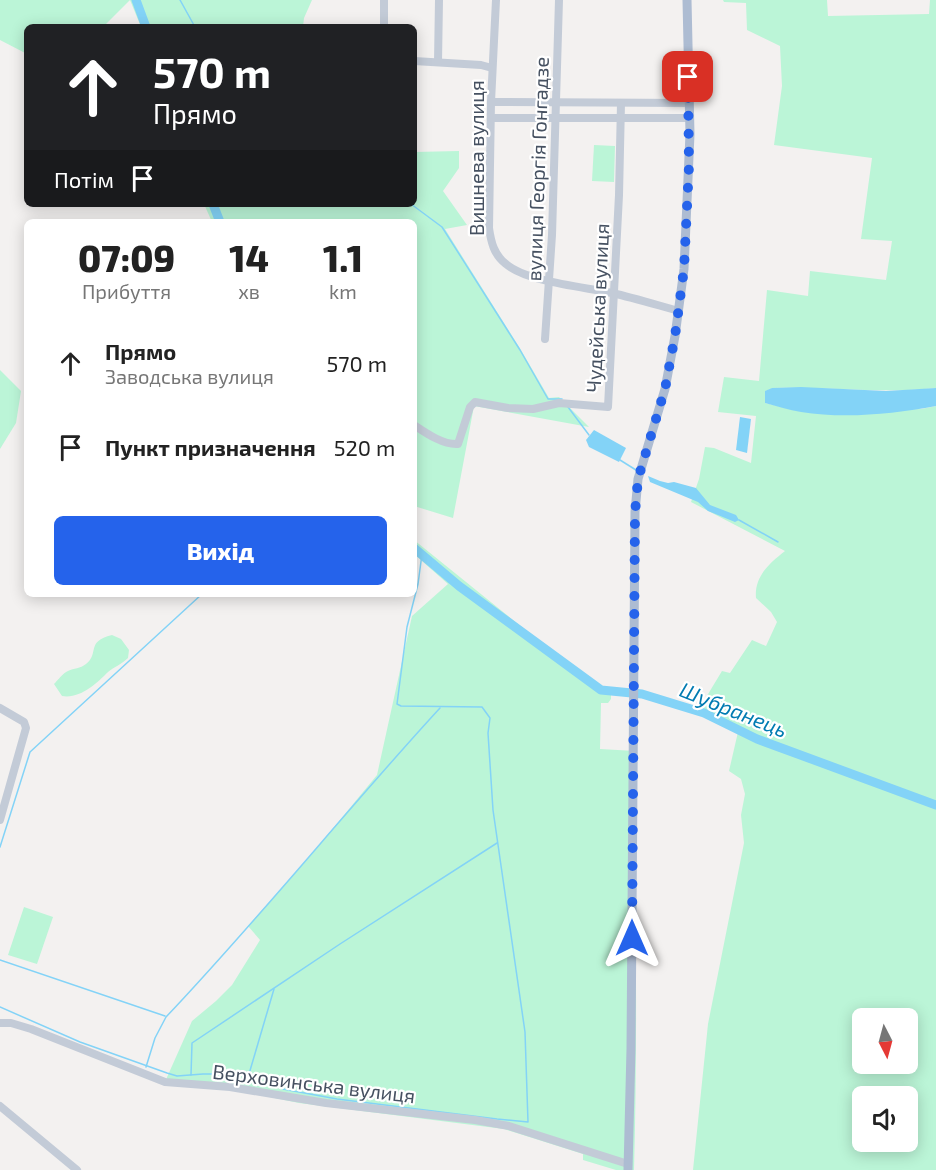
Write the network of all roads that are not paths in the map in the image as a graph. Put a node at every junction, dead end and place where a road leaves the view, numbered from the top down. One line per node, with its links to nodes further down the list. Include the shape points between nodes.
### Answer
1 (384, 0): 6 (street)
2 (440, 0): 8 (street)
3 (496, 0): 9 (street, Вишнева вулиця)
4 (559, 0): 13 (street, вулиця Георгія Гонгадзе)
5 (687, 0): 12 (main road)
6 (384, 24)
7 (417, 61): 8 (street)
8 (438, 62): 9 (street)
9 (492, 68): 10 (street, Вишнева вулиця)
10 (491, 102): 13 (street); 14 (street, Вишнева вулиця)
11 (621, 103): 12 (street); 13 (street); 15 (street, Чудейська вулиця)
12 (689, 103): 16 (main road)
13 (556, 104): 17 (street, вулиця Георгія Гонгадзе)
14 (491, 118): 17 (street); 18 (street, Вишнева вулиця, via 491,243 516,271)
15 (621, 118): 16 (street); 17 (street); 19 (street, Чудейська вулиця)
16 (689, 118): 20 (main road, via 686,246)
17 (556, 119): 18 (street, вулиця Георгія Гонгадзе)
18 (550, 281): 19 (street, Вишнева вулиця); 21 (street, вулиця Георгія Гонгадзе)
19 (614, 294): 20 (street, Вишнева вулиця); 22 (street, Чудейська вулиця, via 608,406 559,403 533,409 475,402 458,444)
20 (679, 311): 27 (main road, via 665,389 638,481 635,513)
21 (545, 339)
22 (417, 427)
23 (0, 708): 24 (street, via 24,722 26,728)
24 (0, 820)
25 (0, 1023): 27 (street, Верховинська вулиця, via 31,1029 165,1082 230,1087 509,1126)
26 (0, 1106): 28 (street)
27 (628, 1167)
28 (77, 1170)

